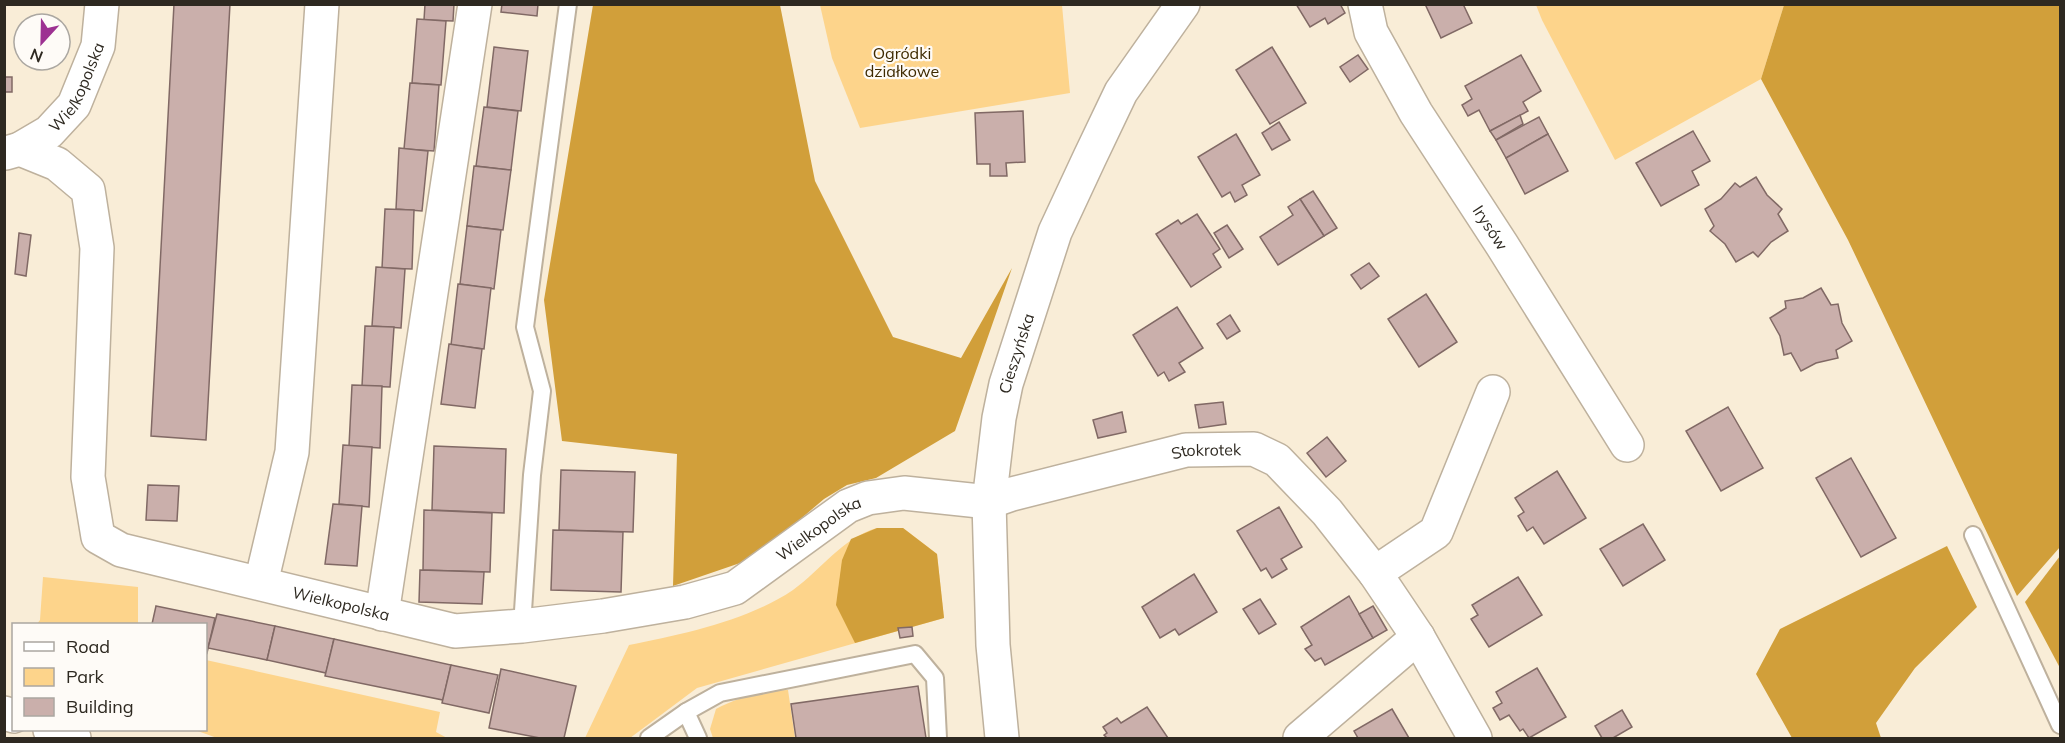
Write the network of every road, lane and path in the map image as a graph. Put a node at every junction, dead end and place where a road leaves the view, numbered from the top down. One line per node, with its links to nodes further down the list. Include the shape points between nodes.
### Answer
1 (102, 4): 7 (street, Wielkopolska, via 98,46 74,105 49,132)
2 (322, 4): 13 (street, via 292,452)
3 (475, 4): 14 (street)
4 (568, 4): 15 (lane, via 525,327 542,391)
5 (1183, 4): 10 (street, Cieszyńska, via 1121,92 1055,232 1006,384)
6 (1365, 4): 9 (street, Irysów, via 1371,32 1416,113)
7 (12, 152): 13 (street, Wielkopolska, via 57,164 88,190 97,249 88,477 98,537 121,550)
8 (1493, 392): 12 (street, via 1436,532)
9 (1627, 445)
10 (989, 502): 12 (street, Stokrotek, via 1186,450 1254,448 1277,460 1327,512); 15 (street, Wielkopolska, via 904,493 868,498 848,506 735,588 635,611); 24 (street, Cieszyńska, via 993,645)
11 (1973, 535): 18 (lane)
12 (1375, 573): 16 (street, Stokrotek)
13 (261, 583): 14 (street, Wielkopolska)
14 (382, 614): 15 (street, Wielkopolska, via 455,631)
15 (522, 626)
16 (1418, 637): 25 (street); 26 (street, Stokrotek)
17 (686, 712): 21 (lane); 22 (lane); 23 (lane, via 720,693 915,654 936,678)
18 (2061, 725)
19 (55, 731): 20 (street)
20 (74, 738)
21 (649, 738)
22 (698, 738)
23 (938, 738)
24 (1002, 738)
25 (1300, 738)
26 (1475, 738)

